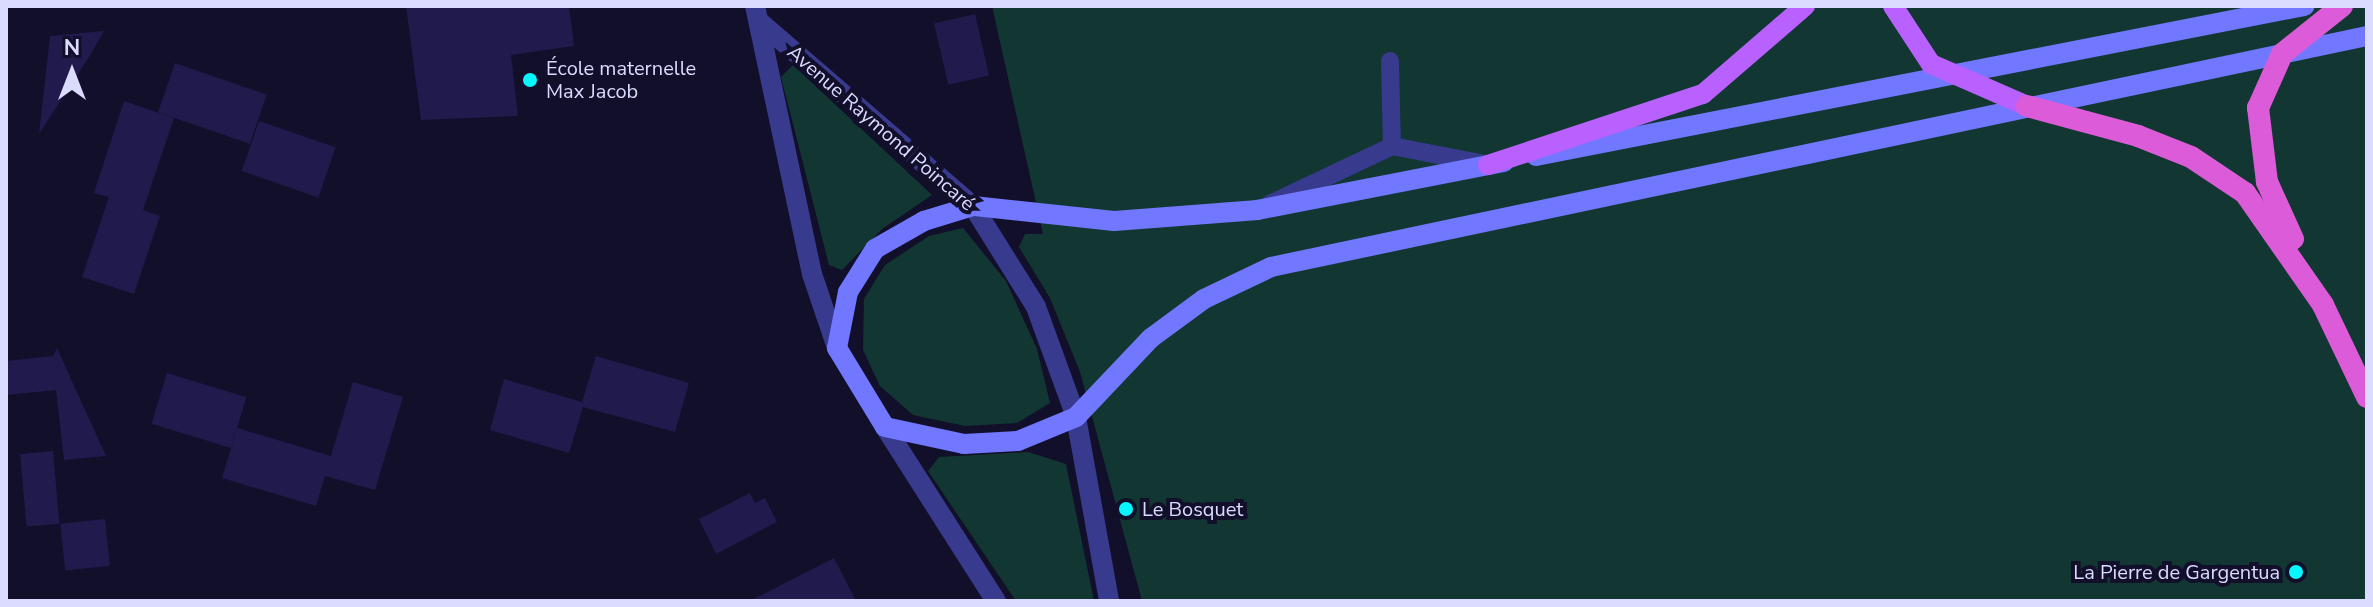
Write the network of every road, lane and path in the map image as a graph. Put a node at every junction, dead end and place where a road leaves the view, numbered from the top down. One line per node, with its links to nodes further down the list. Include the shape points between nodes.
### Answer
1 (1805, 6): 12 (main road, via 1703,94)
2 (1893, 6): 9 (main road, via 1909,38)
3 (2304, 6): 9 (main road)
4 (2342, 6): 7 (highway)
5 (758, 15): 13 (street, Avenue Raymond Poincaré); 16 (street, Avenue Raymond Poincaré, via 812,274)
6 (2367, 36): 7 (main road)
7 (2282, 54): 10 (main road); 15 (highway, via 2261,95 2259,138 2267,182)
8 (1390, 61): 11 (lane)
9 (1951, 78): 10 (main road); 12 (main road)
10 (2027, 106): 15 (highway, via 2138,136 2191,157 2245,193); 18 (main road, via 1271,267 1204,299 1151,338)
11 (1392, 146): 12 (lane); 14 (lane)
12 (1488, 165): 14 (main road)
13 (973, 206): 14 (main road, via 1114,221); 16 (main road, via 924,221 875,249 848,292); 18 (street, Avenue Raymond Poincaré, via 1036,307)
14 (1258, 210)
15 (2323, 305): 17 (highway)
16 (837, 348): 19 (main road, Avenue Raymond Poincaré)
17 (2367, 397)
18 (1076, 417): 19 (main road, via 1005,442 964,444); 21 (street, Avenue Raymond Poincaré)
19 (885, 427): 20 (street, Avenue Raymond Poincaré)
20 (996, 601)
21 (1109, 601)

